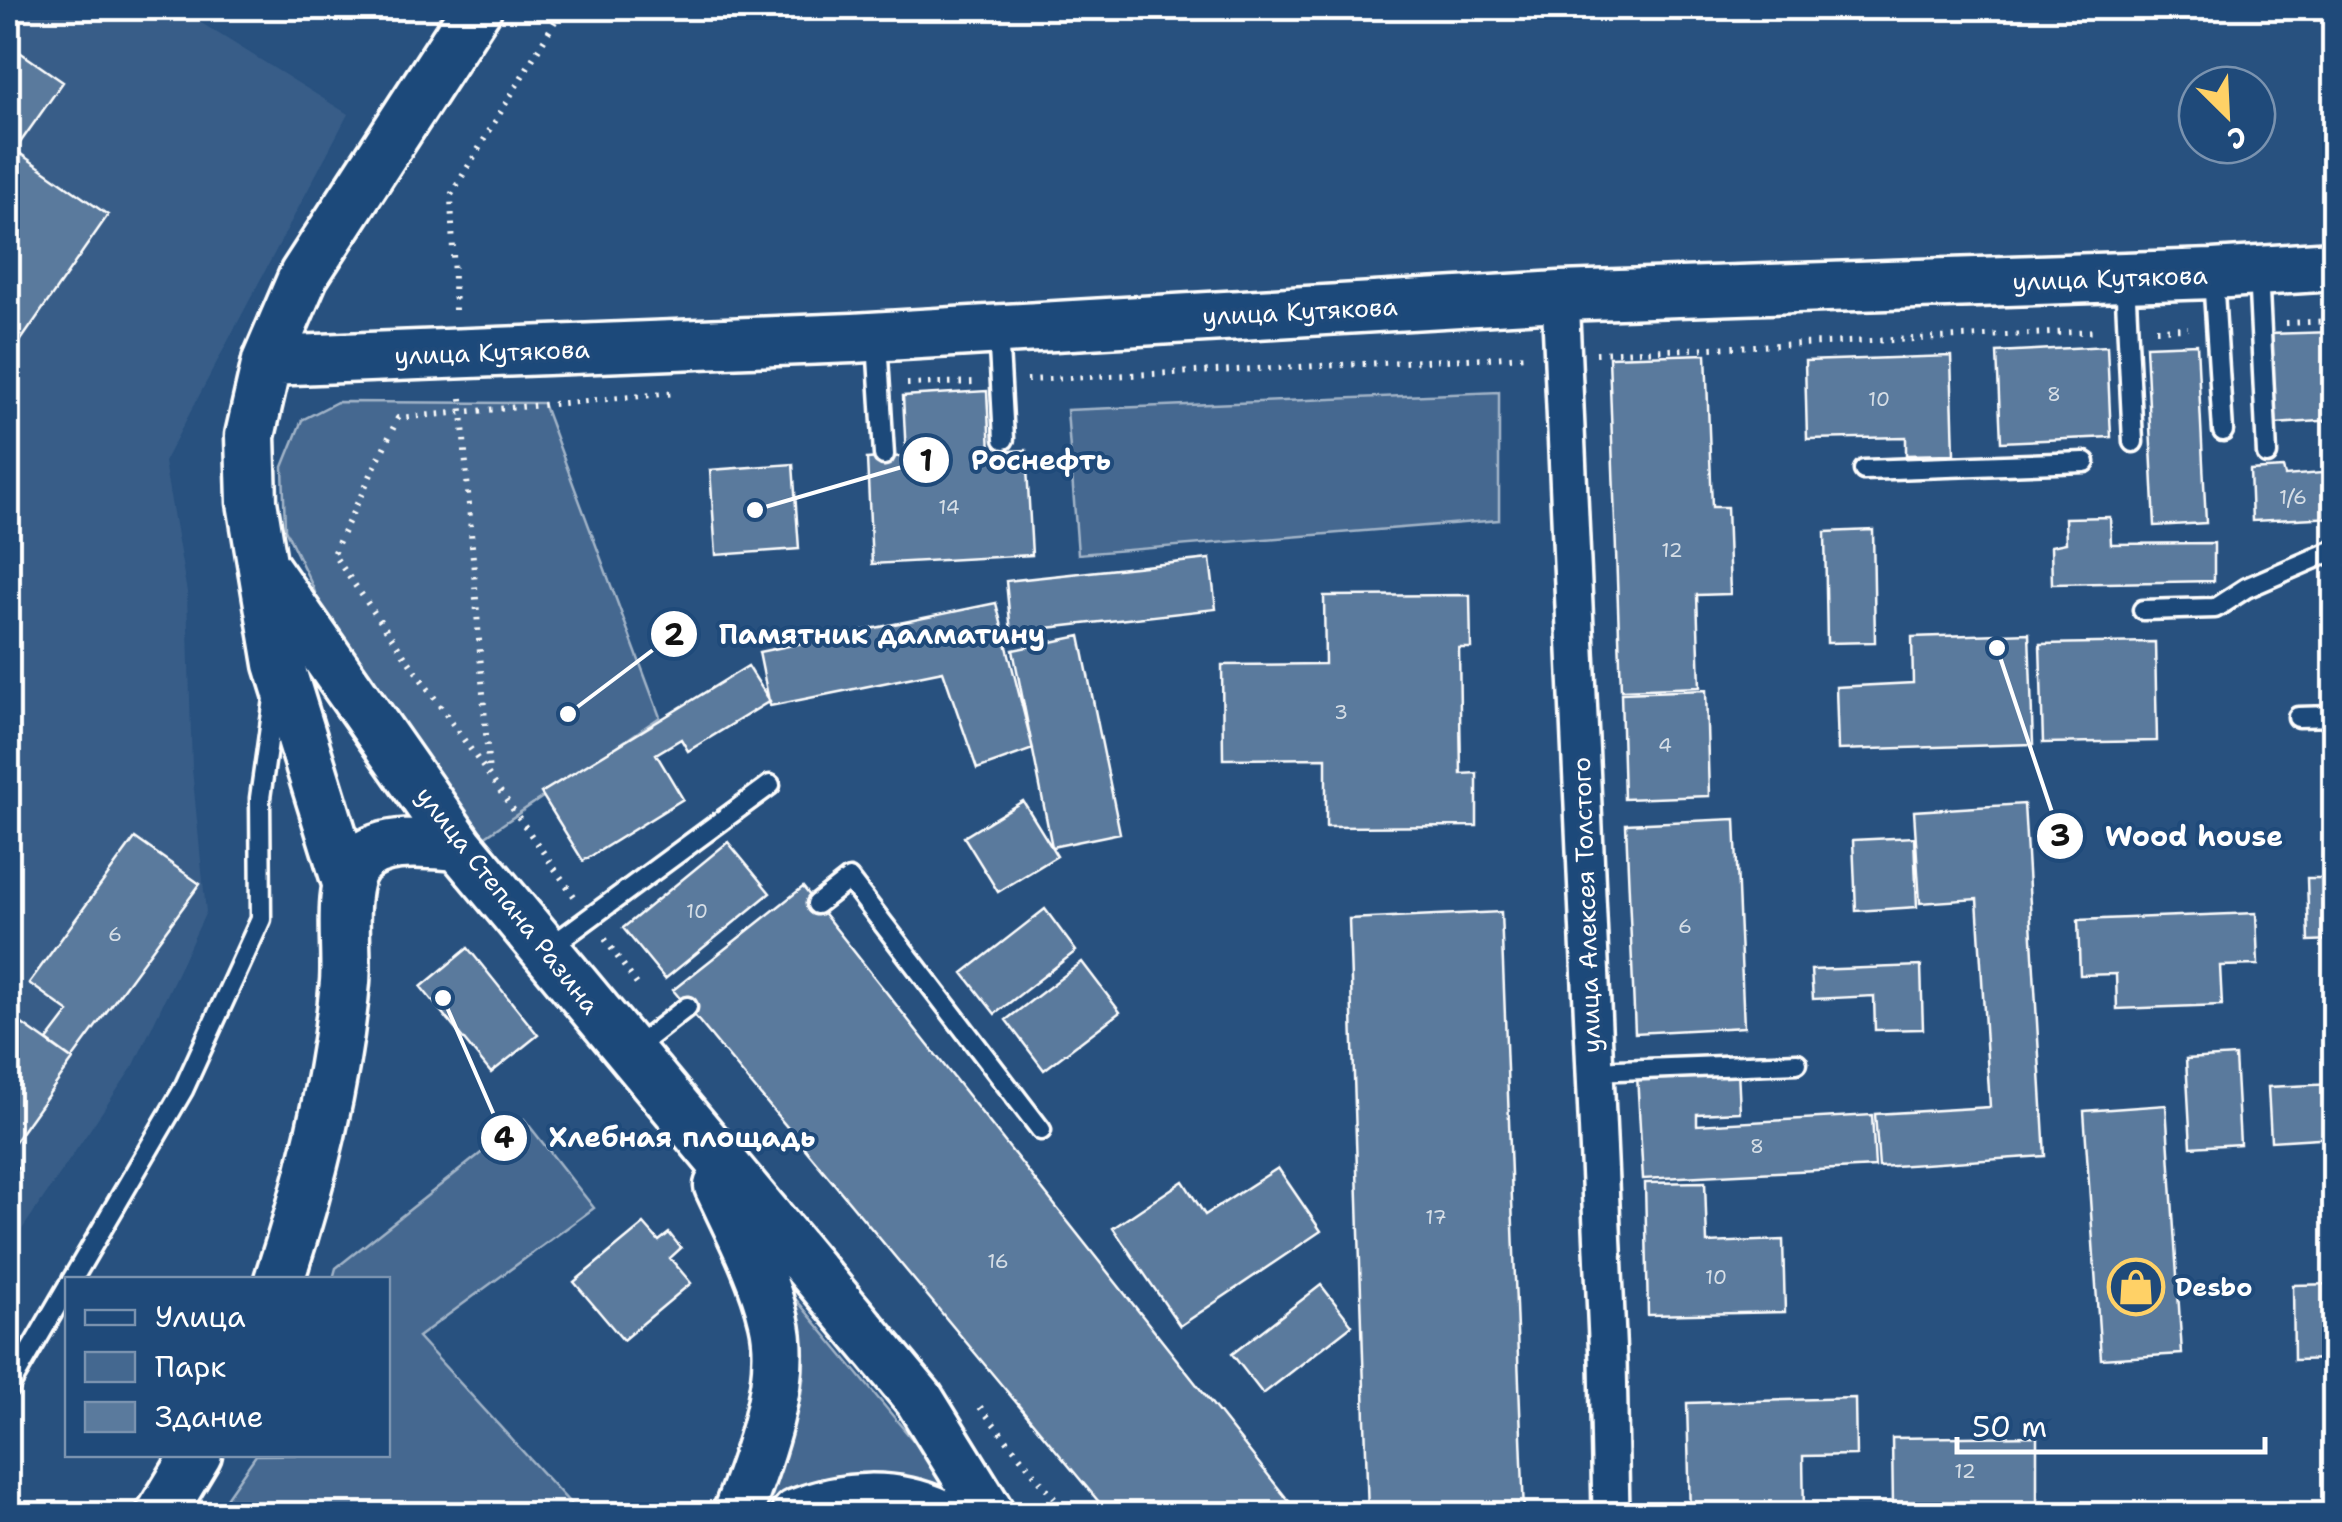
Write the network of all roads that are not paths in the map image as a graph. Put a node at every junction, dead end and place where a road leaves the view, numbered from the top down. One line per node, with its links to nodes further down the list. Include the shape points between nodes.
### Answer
1 (477, 8): 8 (main road, via 304,276)
2 (2334, 266): 3 (main road, улица Кутякова)
3 (2236, 272): 4 (main road, улица Кутякова); 9 (lane, via 2218,326); 12 (lane, via 2261,324)
4 (2124, 278): 5 (main road, улица Кутякова); 11 (lane)
5 (1560, 296): 6 (main road, улица Кутякова); 30 (street, улица Алексея Толстого)
6 (998, 329): 7 (main road, улица Кутякова); 10 (lane)
7 (877, 336): 8 (main road, улица Кутякова); 13 (lane)
8 (266, 361): 17 (main road, via 250,436 252,502)
9 (2224, 431)
10 (1004, 439)
11 (2133, 442)
12 (2267, 454)
13 (884, 455)
14 (2085, 462): 15 (lane)
15 (1864, 470)
16 (2334, 550): 18 (lane, via 2215,608)
17 (264, 567): 19 (main road); 23 (main road, улица Степана Разина)
18 (2143, 610)
19 (280, 664): 24 (main road); 33 (lane, via 260,798 261,918 183,1090)
20 (2334, 716): 21 (lane)
21 (2298, 717)
22 (770, 785): 26 (lane)
23 (459, 846): 24 (main road, via 382,847 360,860); 26 (main road, улица Степана Разина)
24 (346, 880): 34 (main road, via 346,981 338,1038 309,1188)
25 (817, 904): 32 (lane, via 849,879)
26 (545, 950): 28 (main road, улица Степана Разина)
27 (687, 1007): 28 (lane)
28 (629, 1052): 31 (main road, улица Степана Разина)
29 (1797, 1064): 30 (lane)
30 (1593, 1070): 45 (street, улица Алексея Толстого)
31 (692, 1128): 37 (main road); 40 (main road, via 775,1323 771,1404)
32 (1041, 1130)
33 (74, 1277)
34 (280, 1277)
35 (65, 1291): 36 (lane)
36 (8, 1389)
37 (918, 1398): 43 (main road); 44 (main road)
38 (196, 1457): 39 (main road)
39 (161, 1514)
40 (737, 1514)
41 (796, 1514): 42 (main road, via 855,1498 892,1499)
42 (942, 1514)
43 (990, 1514)
44 (1018, 1514)
45 (1611, 1514)

